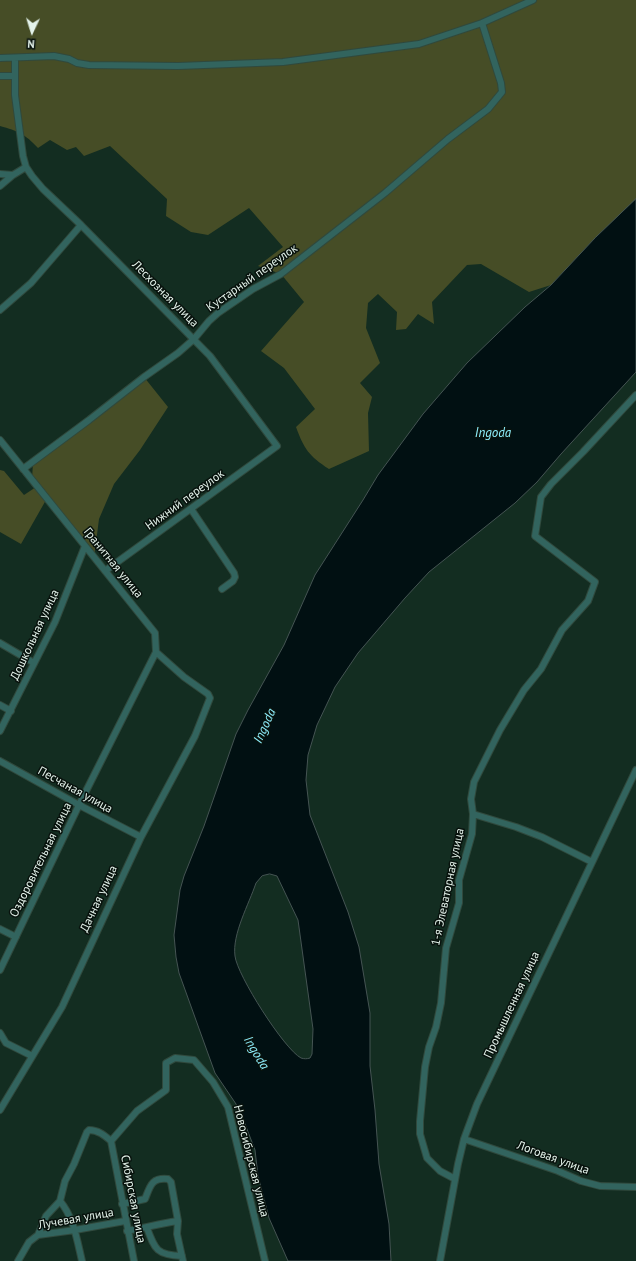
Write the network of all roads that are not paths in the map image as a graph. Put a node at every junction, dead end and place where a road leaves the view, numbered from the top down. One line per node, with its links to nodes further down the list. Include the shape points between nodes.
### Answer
1 (533, 0): 2 (street)
2 (482, 23): 4 (street, via 419,44 283,62 178,66 89,65 54,56); 13 (street, Кустарный переулок, via 502,92 488,109 281,274 218,313)
3 (0, 58): 4 (street)
4 (15, 58): 6 (street)
5 (0, 76): 6 (street)
6 (15, 76): 7 (street, via 15,95)
7 (26, 167): 9 (street); 11 (street, Лесхозная улица, via 43,189)
8 (0, 174): 9 (street)
9 (13, 175): 10 (street)
10 (0, 186)
11 (81, 225): 12 (street, via 31,283); 13 (street, Лесхозная улица)
12 (0, 310)
13 (194, 339): 16 (street, Лесхозная улица, via 210,356); 17 (street, Кустарный переулок)
14 (636, 395): 31 (street, 1-я Элеваторная улица, via 551,484 542,497 535,536 596,582 588,601 562,630 541,669 524,690 500,730 474,782)
15 (0, 440): 17 (street, Гранитная улица)
16 (277, 446): 18 (street, Нижний переулок)
17 (23, 469): 19 (street, Гранитная улица)
18 (191, 509): 20 (street, Нижний переулок); 21 (street, via 234,573 235,577)
19 (85, 546): 20 (street, Гранитная улица); 24 (street, Дошкольная улица, via 55,622)
20 (105, 572): 23 (street, Гранитная улица, via 155,633)
21 (222, 589)
22 (0, 643): 24 (street)
23 (156, 652): 30 (street, Оздоровительная улица); 32 (street, Дачная улица, via 210,698 195,736)
24 (34, 662): 26 (street, Дошкольная улица)
25 (0, 705): 26 (street)
26 (11, 711): 27 (street, Дошкольная улица)
27 (0, 731)
28 (0, 761): 30 (street, Песчаная улица)
29 (636, 770): 33 (street, Промышленная улица)
30 (79, 805): 32 (street, Песчаная улица); 35 (street, Оздоровительная улица)
31 (473, 814): 33 (street, via 542,837); 42 (street, 1-я Элеваторная улица, via 472,834 459,880 459,903 446,948 441,1003 425,1067 420,1121 420,1134 427,1158 440,1171)
32 (141, 837): 38 (street, Дачная улица, via 62,1006)
33 (592, 862): 40 (street, Промышленная улица, via 483,1092)
34 (0, 929): 35 (street)
35 (16, 937): 36 (street, Оздоровительная улица)
36 (0, 970)
37 (0, 1033): 38 (street, via 6,1043)
38 (32, 1056): 39 (street, Дачная улица)
39 (0, 1110)
40 (464, 1139): 42 (street, Промышленная улица); 43 (street, Логовая улица, via 558,1171 581,1182 600,1186)
41 (111, 1141): 44 (street, via 99,1132 87,1132 65,1181); 45 (street, Сибирская улица); 56 (street, Новосибирская улица, via 137,1112 166,1090 166,1063 175,1058 194,1060 213,1082 228,1107)
42 (455, 1179): 57 (street, Промышленная улица)
43 (636, 1187)
44 (60, 1201): 49 (street); 51 (street, via 46,1216)
45 (122, 1204): 46 (street, Сибирская улица); 47 (street, via 145,1199 150,1186 162,1178 168,1178 171,1182)
46 (125, 1221): 49 (street, Лучевая улица); 50 (street, Сибирская улица)
47 (178, 1221): 48 (street); 52 (street, via 177,1234)
48 (148, 1228): 50 (street); 52 (street, via 153,1245 161,1252)
49 (75, 1230): 51 (street, Лучевая улица); 54 (street)
50 (127, 1231): 55 (street, Сибирская улица)
51 (38, 1235): 53 (street, Лучевая улица, via 29,1242)
52 (183, 1258)
53 (18, 1261)
54 (82, 1261)
55 (134, 1261)
56 (265, 1261)
57 (440, 1261)

